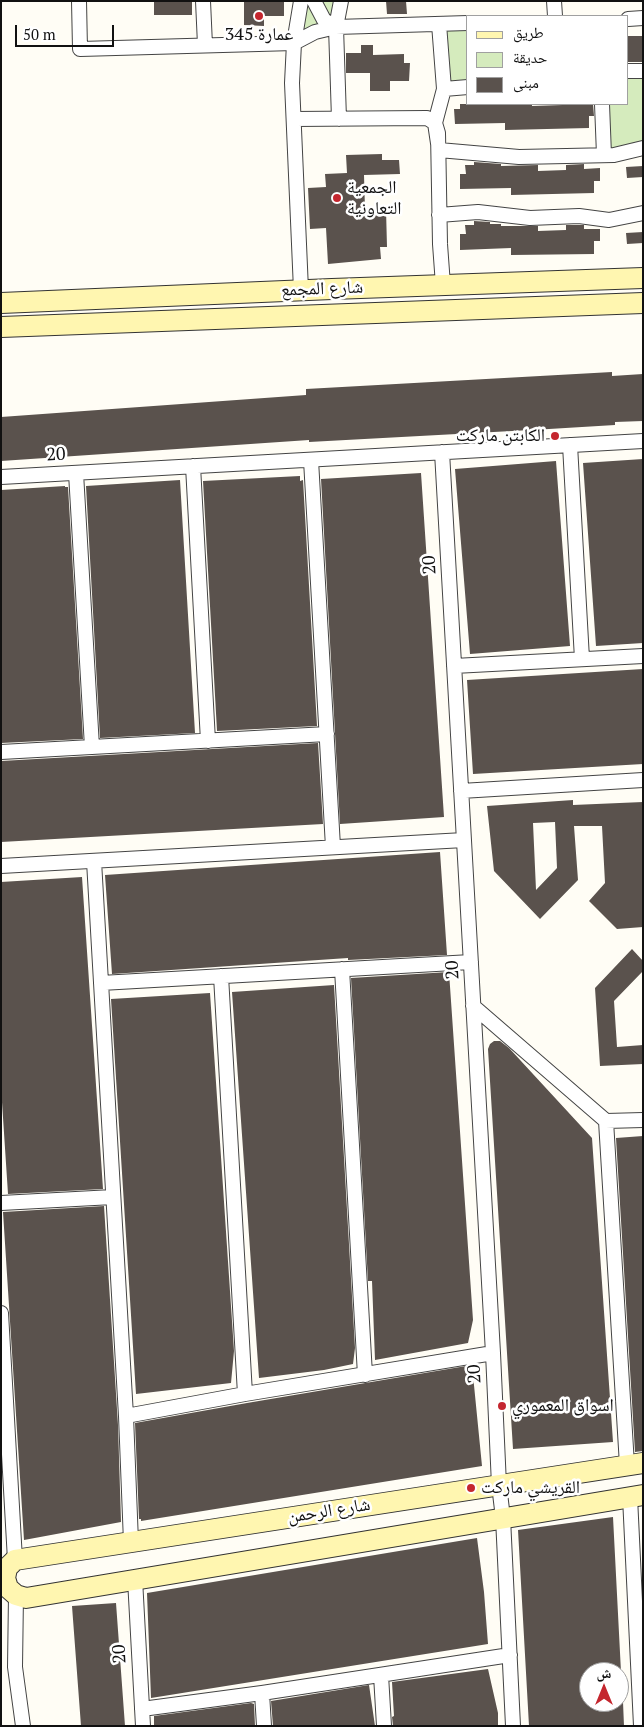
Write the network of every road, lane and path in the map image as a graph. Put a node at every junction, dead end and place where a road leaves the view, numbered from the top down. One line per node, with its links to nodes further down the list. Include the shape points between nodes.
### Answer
1 (78, 1): 14 (street, via 80,49)
2 (203, 1): 14 (street)
3 (301, 1): 13 (street)
4 (314, 1): 12 (street, via 324,20)
5 (340, 1): 12 (street)
6 (554, 1): 7 (street)
7 (555, 15)
8 (643, 18): 9 (street)
9 (629, 19)
10 (467, 23): 11 (street)
11 (439, 24): 12 (street); 18 (street)
12 (336, 27): 13 (street, via 315,32); 20 (street)
13 (294, 43): 14 (street); 21 (street)
14 (205, 45)
15 (629, 71): 16 (street)
16 (643, 71)
17 (467, 87): 18 (street)
18 (444, 89): 22 (street)
19 (602, 105): 25 (street)
20 (339, 119): 21 (street); 22 (street, via 427,118)
21 (294, 120): 31 (street)
22 (435, 123): 24 (street)
23 (643, 148): 25 (street)
24 (439, 150): 25 (street, via 519,156); 27 (street)
25 (604, 155)
26 (643, 212): 27 (street, via 610,220 579,216 530,218 478,212)
27 (440, 215): 29 (street)
28 (643, 278): 29 (street, شارع المجمع)
29 (443, 285): 30 (street, شارع المجمع)
30 (332, 289): 31 (street, شارع المجمع); 34 (street)
31 (302, 290): 32 (street, شارع المجمع)
32 (1, 303)
33 (643, 303): 34 (street, شارع المجمع)
34 (334, 315): 35 (street, شارع المجمع)
35 (1, 327)
36 (643, 441): 37 (street, 20)
37 (570, 445): 38 (street, 20); 44 (street)
38 (442, 452): 39 (street, 20); 45 (street, 20)
39 (311, 460): 40 (street, 20); 46 (street)
40 (193, 466): 41 (street, 20); 47 (street)
41 (76, 473): 42 (street, 20); 48 (street)
42 (1, 477)
43 (643, 656): 44 (street)
44 (582, 659): 45 (street)
45 (454, 666): 51 (street, 20)
46 (327, 734): 47 (street); 53 (street)
47 (208, 741): 48 (street)
48 (92, 747): 49 (street)
49 (1, 752)
50 (643, 780): 51 (street)
51 (461, 791): 52 (street, 20)
52 (464, 840): 53 (street); 56 (street, 20)
53 (334, 847): 54 (street)
54 (94, 861): 55 (street); 59 (street)
55 (1, 866)
56 (471, 962): 57 (street); 60 (street, 20)
57 (342, 969): 58 (street); 67 (street)
58 (221, 976): 59 (street); 68 (street)
59 (101, 983): 63 (street)
60 (473, 1006): 62 (street); 66 (street, 20)
61 (643, 1120): 62 (street)
62 (606, 1121): 70 (street)
63 (113, 1197): 64 (street); 69 (street)
64 (1, 1203)
65 (1, 1313): 75 (street)
66 (493, 1353): 67 (street); 71 (street, 20)
67 (365, 1375): 68 (street)
68 (245, 1394): 69 (street)
69 (126, 1416): 74 (street)
70 (635, 1464): 71 (street, شارع الرحمن)
71 (499, 1485): 73 (street, 20); 74 (street, شارع الرحمن)
72 (636, 1496): 73 (street, شارع الرحمن); 87 (street)
73 (503, 1518): 76 (street, شارع الرحمن); 78 (street)
74 (131, 1542): 75 (street, شارع الرحمن)
75 (15, 1560): 77 (street, via 5,1578 8,1588)
76 (135, 1580): 77 (street, شارع الرحمن); 81 (street, 20)
77 (21, 1597): 82 (street, via 15,1667)
78 (510, 1654): 79 (street); 86 (street)
79 (381, 1675): 80 (street); 85 (street)
80 (262, 1693): 81 (street); 84 (street)
81 (142, 1709): 83 (street, 20)
82 (23, 1726)
83 (143, 1726)
84 (264, 1726)
85 (384, 1726)
86 (513, 1726)
87 (641, 1726)

